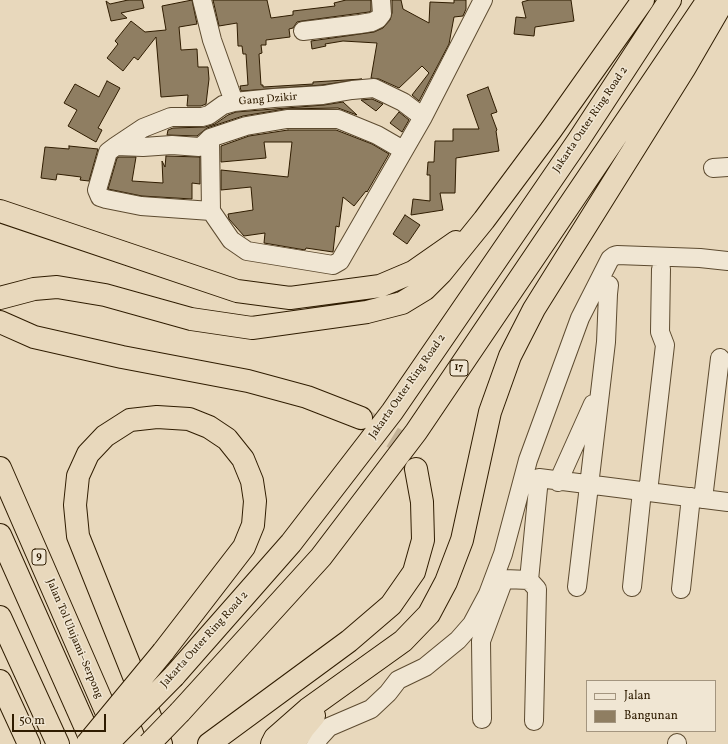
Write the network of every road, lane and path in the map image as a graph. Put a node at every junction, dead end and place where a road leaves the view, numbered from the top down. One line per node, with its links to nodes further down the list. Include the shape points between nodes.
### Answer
1 (202, 0): 9 (street, via 212,40)
2 (381, 0): 8 (street, via 382,14 372,22)
3 (483, 0): 10 (street)
4 (643, 0): 16 (highway)
5 (670, 0): 42 (highway, Jakarta Outer Ring Road 2, bridge, via 578,141 392,412 291,543 174,676)
6 (708, 0): 46 (highway, 17, bridge, via 416,432 321,557)
7 (724, 0): 38 (highway, via 684,69 534,309 510,356 490,412 462,540 446,582 429,614 403,642)
8 (303, 31)
9 (234, 102): 10 (street, Gang Dzikir, via 323,96 374,88 403,102); 12 (street, Gang Dzikir, via 202,117 176,110 171,117 143,128)
10 (423, 117): 13 (street)
11 (210, 138): 12 (street, via 199,147); 13 (street, via 246,126 287,119 338,119 377,134); 15 (street)
12 (116, 146): 15 (street, via 108,152 97,190 100,197 141,206)
13 (403, 150): 15 (street, via 340,261 334,265 247,251 231,240)
14 (0, 211): 16 (highway, via 237,291 290,298 380,286 413,272)
15 (212, 211)
16 (484, 220): 20 (highway, via 425,288 402,303 367,312 252,328 191,319 105,295 57,287 34,289)
17 (728, 261): 51 (street, via 617,255 610,260 580,318 528,460 503,554 488,594 472,624 458,640 426,667 398,680 371,709 329,727)
18 (661, 269): 29 (street, via 660,332 665,345)
19 (609, 285): 23 (street)
20 (0, 298)
21 (0, 322): 24 (highway, via 34,337 248,381 307,397)
22 (720, 358): 30 (street)
23 (600, 389): 27 (street); 28 (street)
24 (361, 418)
25 (0, 468): 45 (highway, Jalan Tol Ulujami–Serpong / 9)
26 (416, 470): 48 (highway, via 422,502 423,540 414,572 390,605 349,641)
27 (558, 482): 28 (street); 33 (street, via 539,478)
28 (589, 485): 29 (street); 34 (street)
29 (645, 492): 30 (street); 35 (street)
30 (697, 498): 31 (street); 36 (street)
31 (728, 502)
32 (0, 535): 42 (highway, via 55,661)
33 (529, 580): 40 (street, via 504,580 481,641); 41 (street, via 537,589)
34 (577, 587)
35 (632, 587)
36 (681, 589)
37 (0, 617): 44 (highway)
38 (340, 687): 49 (highway, via 308,709 275,738); 50 (highway, via 303,729)
39 (4, 689): 43 (highway)
40 (482, 719)
41 (534, 721)
42 (95, 743): 47 (highway, bridge, via 163,652 244,547 253,525 255,501 252,481 243,459 227,440 209,427 189,419 157,417 130,420 105,436 88,454 78,476 75,505 78,536 108,609 131,666)
43 (29, 744)
44 (58, 744)
45 (121, 744)
46 (149, 744)
47 (162, 744)
48 (209, 744)
49 (272, 744)
50 (294, 744)
51 (316, 744)

